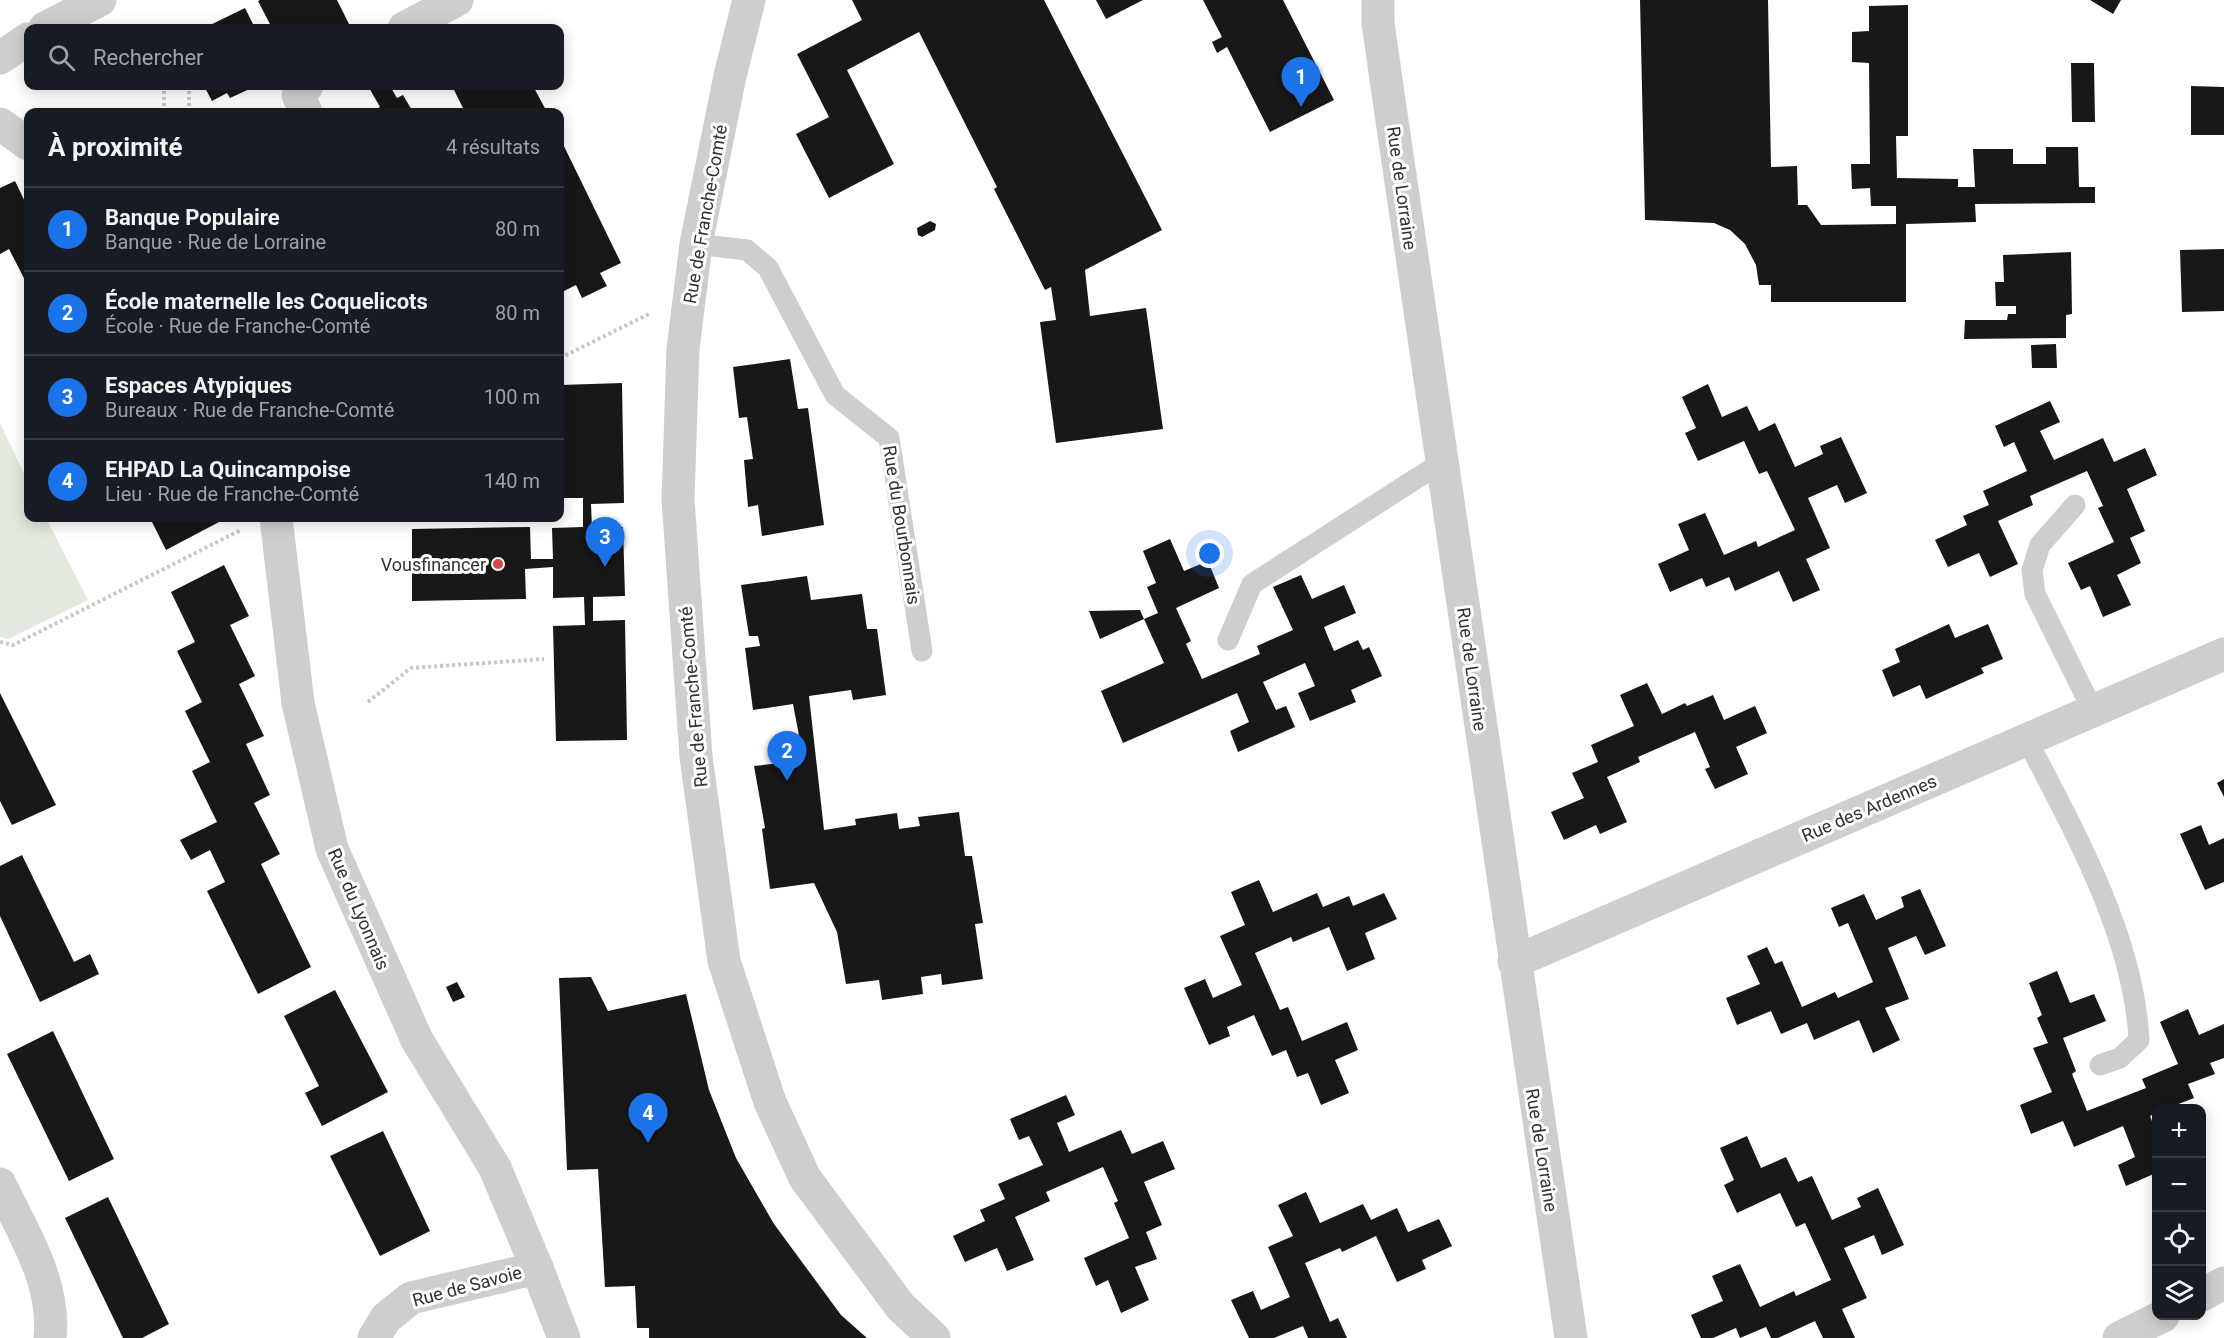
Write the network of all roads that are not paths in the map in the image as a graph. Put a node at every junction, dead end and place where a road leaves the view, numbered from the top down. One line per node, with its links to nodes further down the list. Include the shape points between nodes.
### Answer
1 (100, 0): 5 (street)
2 (457, 0): 6 (street)
3 (748, 0): 13 (street, Rue de Franche-Comté)
4 (1378, 0): 14 (street, Rue de Lorraine, via 1378,23)
5 (53, 24)
6 (412, 24)
7 (24, 42): 8 (street)
8 (0, 58)
9 (303, 90): 10 (street, via 298,95)
10 (304, 108)
11 (0, 124): 12 (street)
12 (24, 141)
13 (696, 244): 18 (lane, Rue du Bourbonnais, via 747,250 768,268 836,395 890,438); 32 (street, Rue de Franche-Comté, via 682,349 678,499 694,731 724,961 770,1102 806,1178 900,1306)
14 (1442, 462): 17 (lane, via 1252,584); 22 (street, Rue de Lorraine)
15 (2075, 505): 20 (lane, via 2040,545 2032,570 2035,594)
16 (276, 522): 25 (street, Rue du Lyonnais, via 298,703 332,849 417,1040 495,1168)
17 (1228, 640)
18 (922, 651)
19 (2224, 654): 20 (street, Rue des Ardennes)
20 (2093, 711): 21 (street, Rue des Ardennes)
21 (2027, 740): 22 (street, Rue des Ardennes); 23 (lane, via 2104,897 2138,1012 2139,1040 2120,1058)
22 (1514, 962): 33 (street, Rue de Lorraine)
23 (2100, 1065)
24 (0, 1184): 29 (street, via 45,1280 52,1317)
25 (537, 1268): 30 (street, Rue de Savoie, via 411,1298 386,1318); 31 (street, Rue de Savoie)
26 (2224, 1283): 27 (street)
27 (2206, 1293)
28 (2155, 1320): 34 (street)
29 (50, 1338)
30 (374, 1338)
31 (564, 1338)
32 (934, 1338)
33 (1571, 1338)
34 (2119, 1338)

